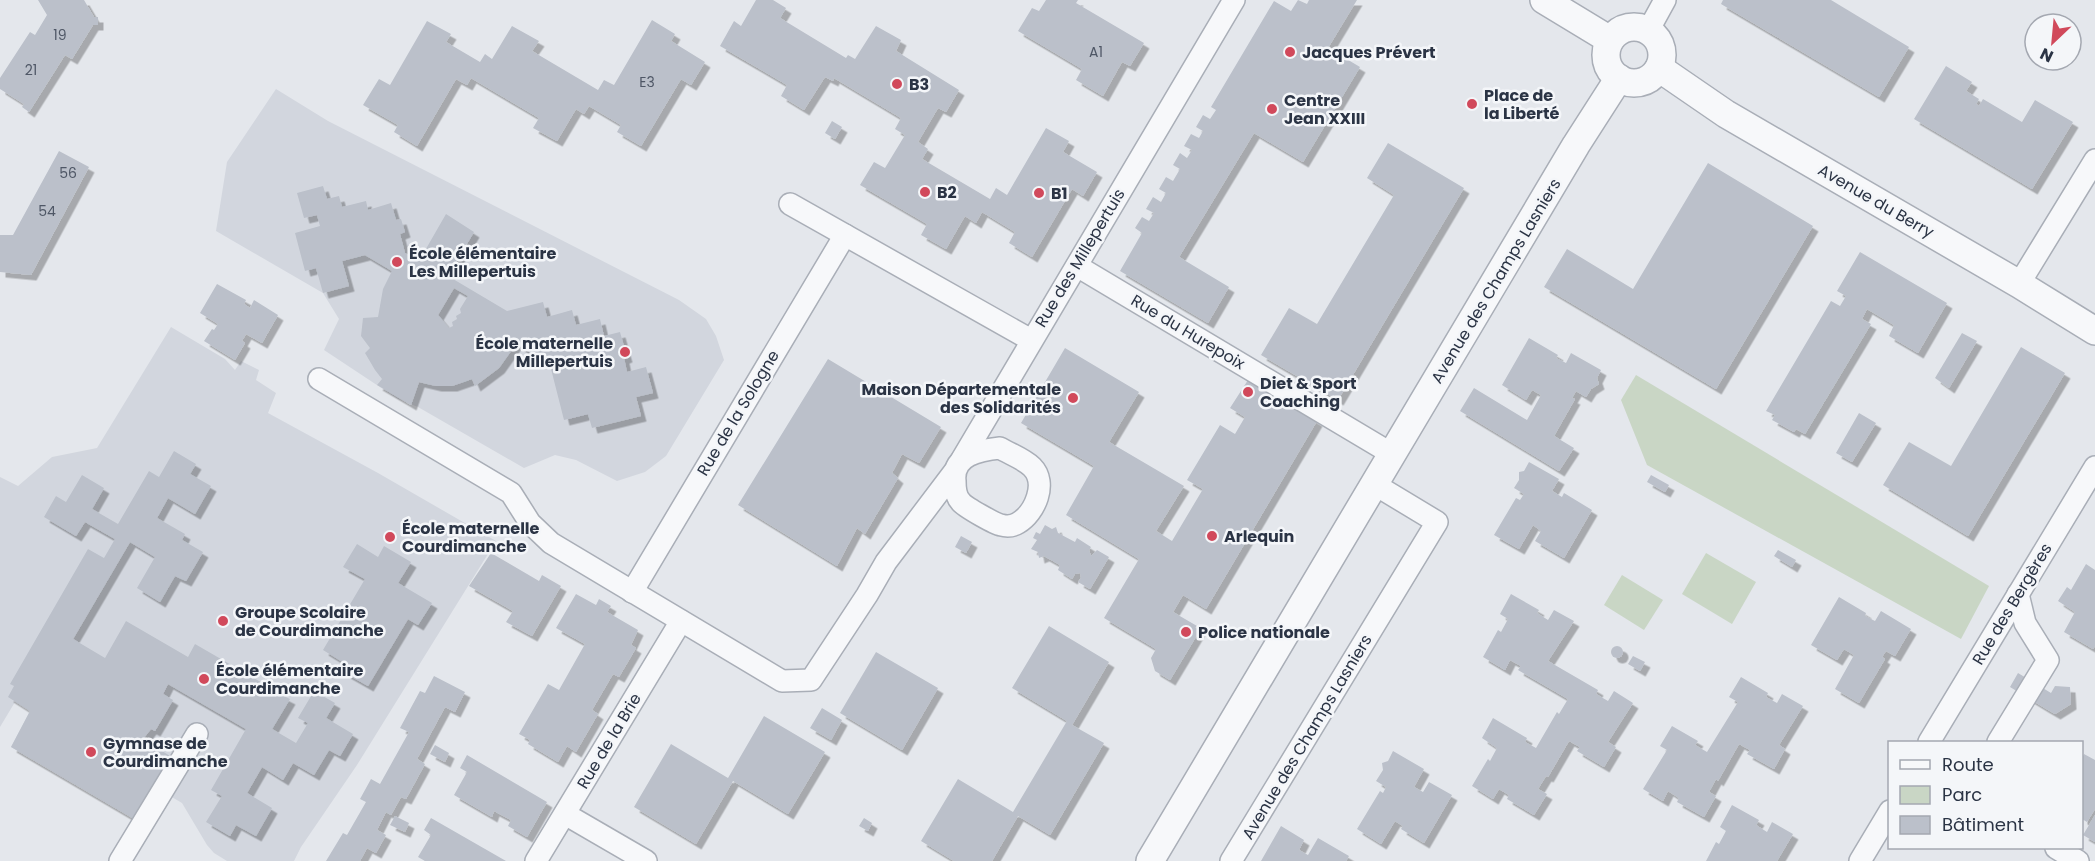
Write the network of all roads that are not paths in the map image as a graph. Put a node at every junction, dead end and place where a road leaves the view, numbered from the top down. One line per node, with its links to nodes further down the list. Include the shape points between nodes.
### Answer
1 (1234, 0): 11 (street, Rue des Millepertuis)
2 (1544, 0): 5 (street)
3 (1665, 0): 4 (street)
4 (1648, 31): 5 (street, via 1626,28); 6 (street, via 1662,51)
5 (1610, 40): 7 (street, via 1606,60)
6 (1659, 68): 7 (street, via 1645,80); 12 (street, Avenue du Berry, via 1726,114)
7 (1619, 78): 16 (street, Avenue des Champs Lasniers)
8 (2095, 160): 12 (street)
9 (790, 204): 10 (street, Rue des Millepertuis)
10 (845, 235): 14 (street, Rue des Millepertuis); 19 (street, Rue de la Sologne)
11 (1077, 266): 14 (street, Rue des Millepertuis); 16 (street, Rue du Hurepoix)
12 (2019, 284): 13 (street, Avenue du Berry)
13 (2095, 331)
14 (1031, 340): 21 (street, via 958,465 886,562 811,680 782,681)
15 (319, 379): 19 (street, via 511,493 530,523 551,543)
16 (1392, 454): 18 (street, Avenue des Champs Lasniers)
17 (2095, 466): 20 (street, Rue des Bergères)
18 (1374, 484): 31 (street, Avenue des Champs Lasniers); 32 (street, Avenue des Champs Lasniers, via 1437,522)
19 (632, 592): 21 (street)
20 (2018, 594): 23 (street, Rue des Bergères); 24 (street, via 2025,623 2048,660)
21 (681, 621): 25 (street, Rue de la Brie)
22 (197, 734): 28 (street)
23 (1930, 741)
24 (1999, 741)
25 (565, 814): 29 (street, Rue de la Brie); 30 (street)
26 (1888, 814): 33 (street)
27 (2058, 849): 34 (street)
28 (120, 861)
29 (536, 861)
30 (646, 861)
31 (1150, 861)
32 (1231, 861)
33 (1860, 861)
34 (2078, 861)

